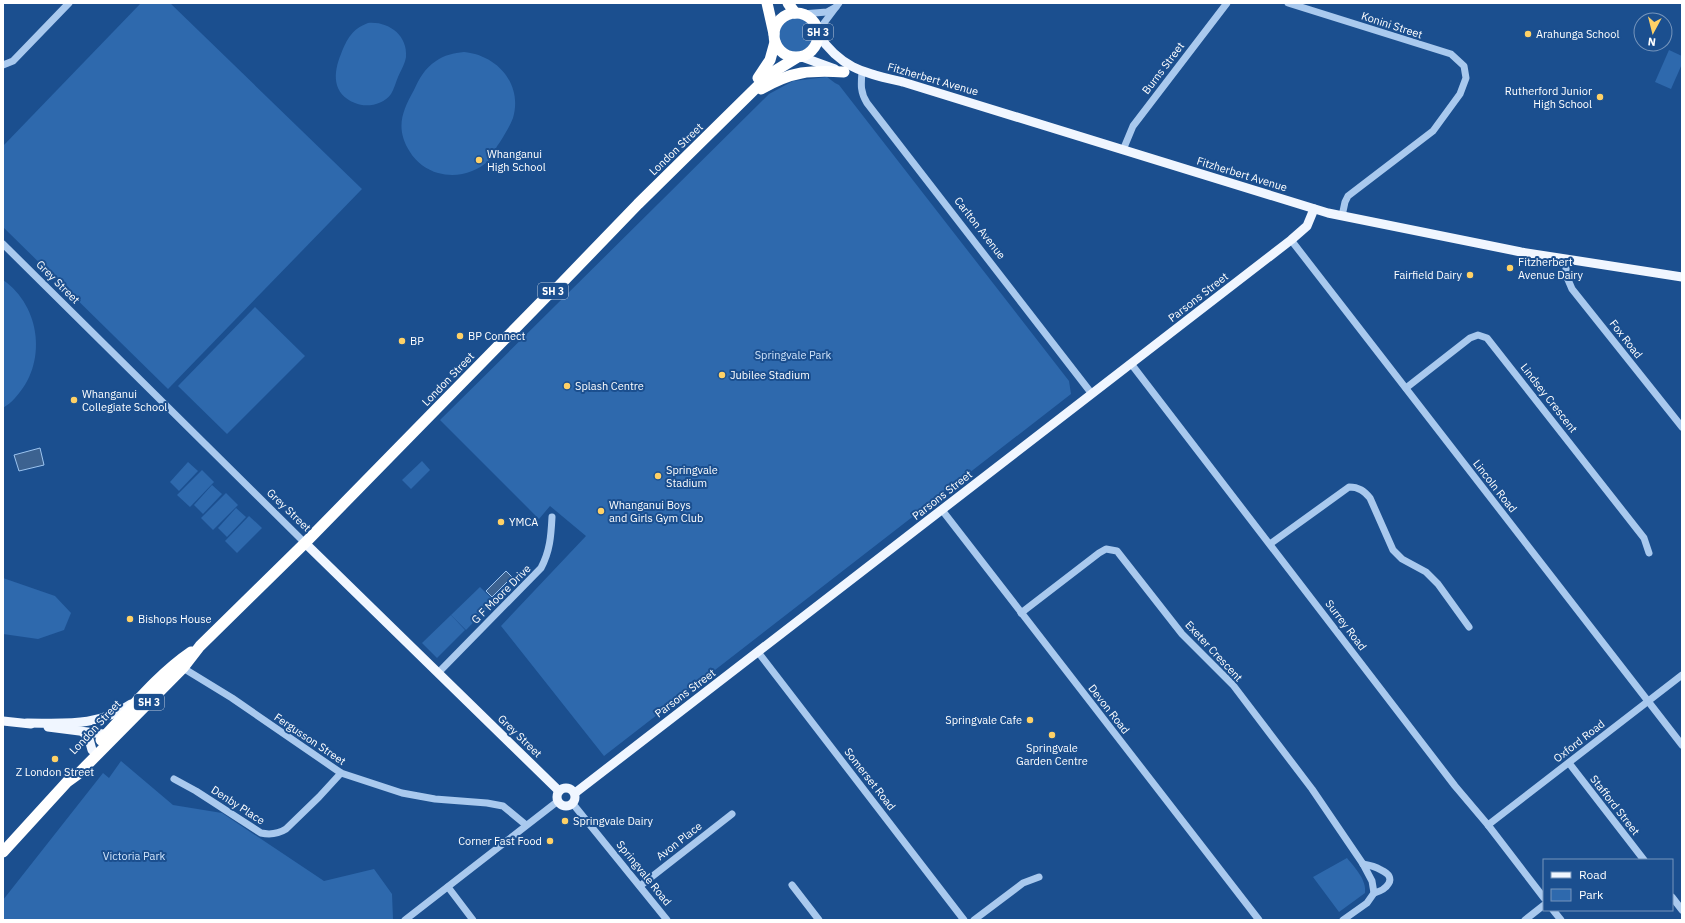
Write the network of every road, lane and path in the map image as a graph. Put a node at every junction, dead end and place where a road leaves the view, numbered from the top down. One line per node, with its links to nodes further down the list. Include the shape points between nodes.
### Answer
1 (69, 3): 11 (street, via 13,61)
2 (767, 3): 9 (highway, SH 3)
3 (788, 3): 7 (highway, SH 3)
4 (1227, 3): 15 (street, Burns Street, via 1133,126)
5 (1288, 3): 17 (street, Konini Street, via 1451,54 1464,66 1466,78 1460,94 1432,131 1348,196)
6 (837, 5): 7 (street, via 821,13); 8 (street)
7 (799, 14): 8 (highway, SH 3, via 809,17); 9 (highway, SH 3, via 783,18 776,27)
8 (818, 32): 10 (highway, SH 3, via 818,40 812,50); 13 (main road, Fitzherbert Avenue, via 836,57)
9 (775, 38): 10 (highway, via 784,53); 14 (highway, London Street / SH 3, via 771,60)
10 (799, 58): 12 (main road); 14 (highway, London Street / SH 3, via 770,74)
11 (3, 65)
12 (844, 72): 13 (main road); 14 (highway, via 804,71 773,82)
13 (862, 72): 15 (main road, Fitzherbert Avenue, via 903,82); 24 (street, Carlton Avenue, via 862,94 867,103)
14 (749, 96): 28 (highway, London Street / SH 3, via 638,204)
15 (1123, 150): 16 (main road, Fitzherbert Avenue)
16 (1314, 209): 17 (main road, Fitzherbert Avenue); 18 (main road, Parsons Street, via 1307,226)
17 (1342, 216): 20 (main road, Fitzherbert Avenue)
18 (1291, 240): 22 (main road, Parsons Street); 23 (street, Lincoln Road)
19 (3, 244): 28 (street, Grey Street)
20 (1566, 259): 21 (main road, Fitzherbert Avenue); 25 (street, Fox Road, via 1566,275 1572,289)
21 (1682, 277)
22 (1132, 365): 24 (main road, Parsons Street); 29 (street, Surrey Road)
23 (1406, 388): 30 (street, Lindsey Crescent, via 1470,338 1478,335 1487,338 1644,538); 39 (street, Lincoln Road)
24 (1092, 394): 26 (main road, Parsons Street)
25 (1682, 427)
26 (942, 510): 31 (street, Devon Road); 34 (main road, Parsons Street)
27 (552, 517): 36 (street, G F Moore Drive, via 550,545 541,568)
28 (305, 543): 33 (highway, London Street / SH 3); 36 (main road, Grey Street)
29 (1270, 544): 32 (street, via 1349,488 1356,487 1370,498 1393,550 1402,559 1426,572 1438,584); 56 (street, Surrey Road)
30 (1649, 553)
31 (1020, 613): 59 (street, Exeter Crescent, via 1099,553 1106,549 1117,551 1182,634 1233,685 1312,789); 76 (street, Devon Road)
32 (1469, 627)
33 (200, 646): 35 (highway, London Street / SH 3); 38 (highway, London Street / SH 3, via 177,662)
34 (758, 652): 51 (main road, Parsons Street); 74 (street, Somerset Road)
35 (183, 668): 43 (highway, London Street / SH 3); 47 (street, Fergusson Street, via 232,698)
36 (438, 673): 50 (main road, Grey Street)
37 (1682, 675): 39 (street, Oxford Road)
38 (148, 690): 41 (main road, via 120,711 93,721); 43 (highway, London Street / SH 3)
39 (1648, 701): 44 (street, Lincoln Road); 46 (street, Oxford Road)
40 (3, 721): 41 (main road)
41 (27, 723): 42 (main road)
42 (83, 732): 43 (main road); 45 (main road, via 90,741)
43 (111, 735): 45 (highway, London Street / SH 3); 49 (highway, London Street / SH 3, via 78,774)
44 (1682, 745)
45 (92, 750): 49 (highway, London Street / SH 3, via 73,771)
46 (1569, 763): 56 (street, Oxford Road); 58 (street, Stafford Street)
47 (340, 773): 48 (street, Denby Place, via 286,829 273,834 261,833 196,791); 55 (street, Fergusson Street, via 402,793 503,806)
48 (174, 780)
49 (67, 782): 57 (highway, London Street / SH 3)
50 (559, 791): 51 (main road, via 567,788); 52 (main road)
51 (575, 793): 53 (main road)
52 (558, 801): 53 (main road, via 565,806); 55 (street)
53 (573, 804): 62 (street, Springvale Road)
54 (732, 814): 62 (street, Avon Place)
55 (526, 825): 63 (street)
56 (1488, 825): 65 (street, Surrey Road)
57 (3, 852)
58 (1643, 859)
59 (1362, 864): 64 (street, Exeter Crescent, via 1372,881); 64 (street, via 1382,870 1390,880 1383,891)
60 (1039, 877): 75 (street, via 1023,883)
61 (792, 885): 73 (street)
62 (640, 886): 72 (street, Springvale Road)
63 (448, 887): 70 (street); 71 (street)
64 (1374, 893): 77 (street, via 1367,902)
65 (1543, 897)
66 (1673, 898): 68 (street)
67 (1543, 906): 78 (street)
68 (1682, 910)
69 (1554, 911): 79 (street)
70 (405, 920)
71 (473, 920)
72 (667, 920)
73 (819, 920)
74 (964, 920)
75 (974, 920)
76 (1258, 920)
77 (1343, 920)
78 (1525, 920)
79 (1561, 920)

